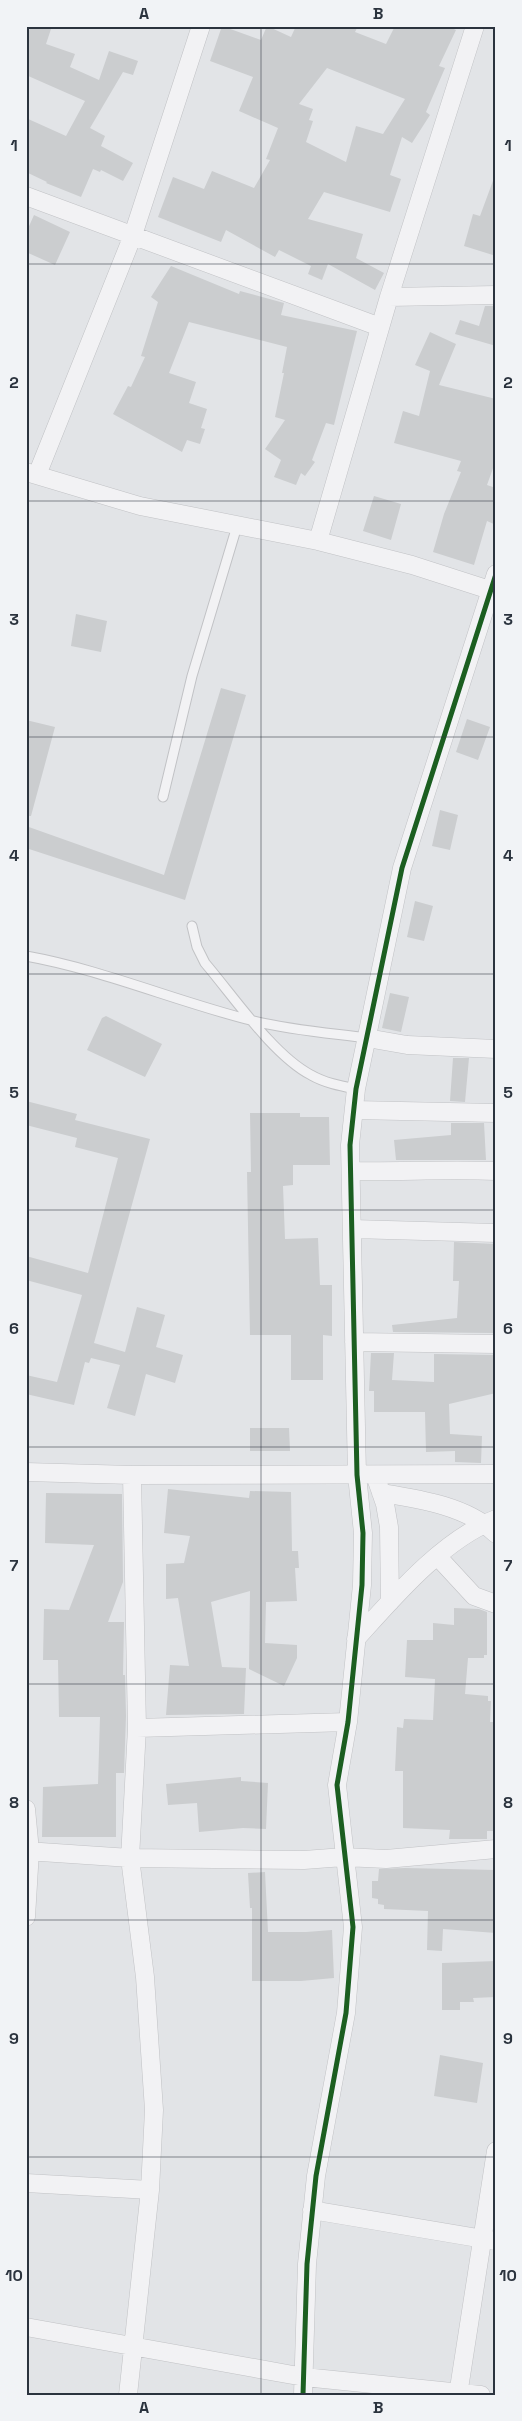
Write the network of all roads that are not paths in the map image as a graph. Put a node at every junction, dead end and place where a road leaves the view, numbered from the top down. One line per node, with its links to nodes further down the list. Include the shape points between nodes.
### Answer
1 (201, 26): 4 (street)
2 (474, 26): 6 (street)
3 (26, 196): 4 (street)
4 (133, 236): 7 (street); 8 (street)
5 (496, 296): 6 (street)
6 (389, 297): 7 (street)
7 (380, 327): 10 (street)
8 (32, 474): 9 (street, via 140,506)
9 (237, 526): 10 (street); 13 (lane, via 192,676)
10 (318, 540): 12 (street)
11 (496, 574): 12 (street)
12 (493, 591): 17 (street, via 402,868)
13 (163, 797)
14 (192, 926): 16 (lane, via 197,947 206,963)
15 (26, 956): 16 (lane, via 87,969)
16 (254, 1021): 17 (lane); 19 (lane, via 283,1054 310,1075)
17 (367, 1038): 18 (street, via 407,1045); 19 (street)
18 (496, 1049)
19 (356, 1089): 20 (street)
20 (354, 1110): 21 (street); 22 (street)
21 (496, 1113)
22 (351, 1171): 23 (street); 24 (street)
23 (496, 1171)
24 (352, 1229): 25 (street); 26 (street)
25 (496, 1233)
26 (354, 1342): 27 (street); 31 (street)
27 (496, 1344)
28 (26, 1472): 30 (street)
29 (496, 1474): 32 (street)
30 (132, 1475): 31 (street); 40 (street)
31 (357, 1475): 32 (street); 38 (street, via 363,1533)
32 (375, 1475): 33 (street)
33 (381, 1493): 34 (street, via 418,1499); 36 (street, via 389,1527)
34 (492, 1525): 35 (street)
35 (438, 1556): 36 (street); 37 (street, via 474,1596)
36 (390, 1602): 38 (street)
37 (496, 1604)
38 (356, 1639): 39 (street)
39 (348, 1722): 40 (street); 44 (street, via 337,1785)
40 (137, 1728): 45 (street)
41 (26, 1808): 43 (street)
42 (496, 1850): 44 (street, via 386,1859)
43 (28, 1851): 45 (street); 46 (street)
44 (344, 1857): 45 (street, via 304,1860); 50 (street, via 353,1927 346,2013)
45 (130, 1858): 49 (street, via 145,1976 153,2100)
46 (26, 1917)
47 (496, 2151): 51 (street)
48 (26, 2183): 49 (street)
49 (150, 2190): 53 (street)
50 (312, 2210): 51 (street); 54 (street)
51 (489, 2240): 55 (street)
52 (26, 2327): 53 (street)
53 (135, 2345): 54 (street); 56 (street)
54 (304, 2377): 55 (street); 57 (street)
55 (458, 2393): 58 (street)
56 (128, 2395)
57 (303, 2395)
58 (481, 2395)

